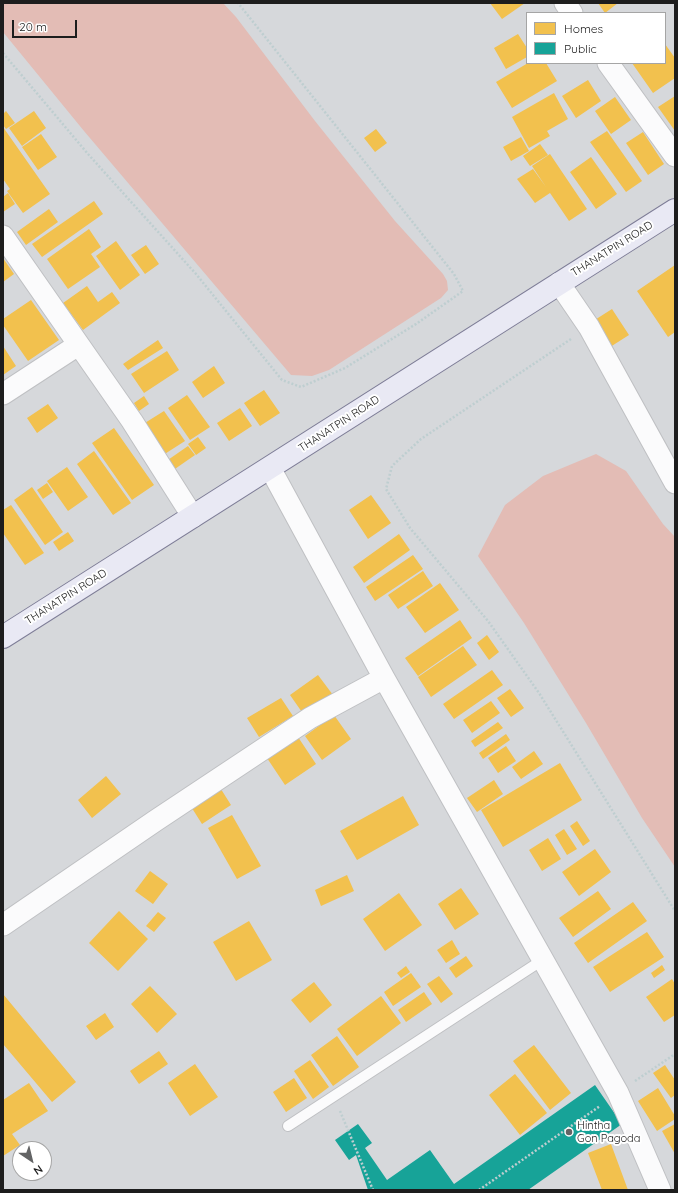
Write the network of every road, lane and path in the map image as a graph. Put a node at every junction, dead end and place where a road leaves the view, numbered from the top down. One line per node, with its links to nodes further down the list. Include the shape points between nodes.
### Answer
1 (238, 3): 4 (path, via 454,274 463,291 345,368 301,387 282,380 196,274 88,154)
2 (565, 3): 3 (street)
3 (571, 12)
4 (3, 53)
5 (609, 64): 6 (street)
6 (675, 156)
7 (675, 210): 9 (main road, THANATPIN ROAD)
8 (3, 236): 11 (street)
9 (559, 283): 10 (street); 13 (main road, THANATPIN ROAD)
10 (590, 327): 14 (street); 18 (path, via 421,440 392,466 386,488 410,528 488,621 539,693)
11 (78, 345): 12 (street); 15 (street, via 132,421)
12 (3, 394)
13 (270, 468): 15 (main road, THANATPIN ROAD); 17 (street)
14 (675, 482)
15 (192, 517): 16 (main road, THANATPIN ROAD)
16 (4, 634)
17 (384, 678): 19 (street, via 303,723); 20 (street)
18 (675, 910)
19 (3, 925)
20 (544, 959): 22 (street); 23 (lane)
21 (675, 1054): 22 (path)
22 (618, 1093): 26 (path); 27 (street)
23 (334, 1097): 24 (lane); 25 (path)
24 (288, 1126)
25 (373, 1190)
26 (479, 1190)
27 (660, 1190)

